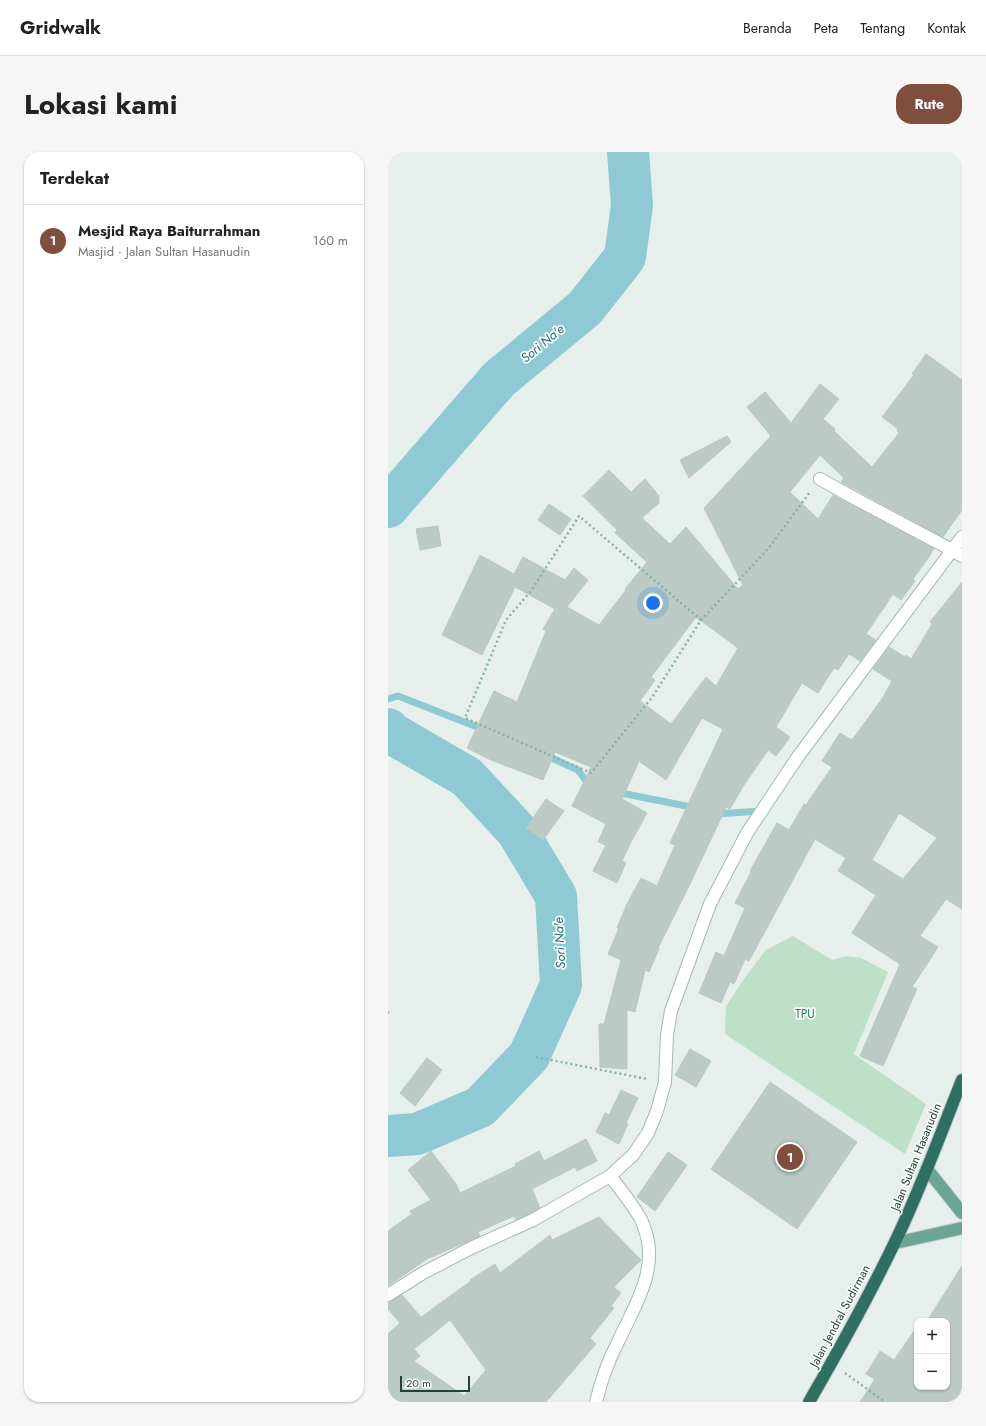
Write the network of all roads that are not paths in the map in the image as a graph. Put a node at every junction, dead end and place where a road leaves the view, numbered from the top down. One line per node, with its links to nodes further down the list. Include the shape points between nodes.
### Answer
1 (820, 479): 3 (street)
2 (962, 537): 3 (street)
3 (952, 550): 4 (street); 7 (street, via 797,758 747,833 710,904 671,1011 666,1036 665,1082 648,1134 633,1155)
4 (962, 556)
5 (962, 1080): 6 (highway, Jalan Sultan Hasanudin)
6 (927, 1169): 8 (main road); 10 (highway, Jalan Sultan Hasanudin)
7 (610, 1176): 11 (street, via 533,1220 423,1273); 12 (street, via 640,1216 648,1239 650,1259 644,1286 602,1379)
8 (962, 1213)
9 (962, 1228): 10 (main road)
10 (895, 1243): 13 (highway, Jalan Jendral Sudirman)
11 (388, 1295)
12 (596, 1402)
13 (809, 1402)

